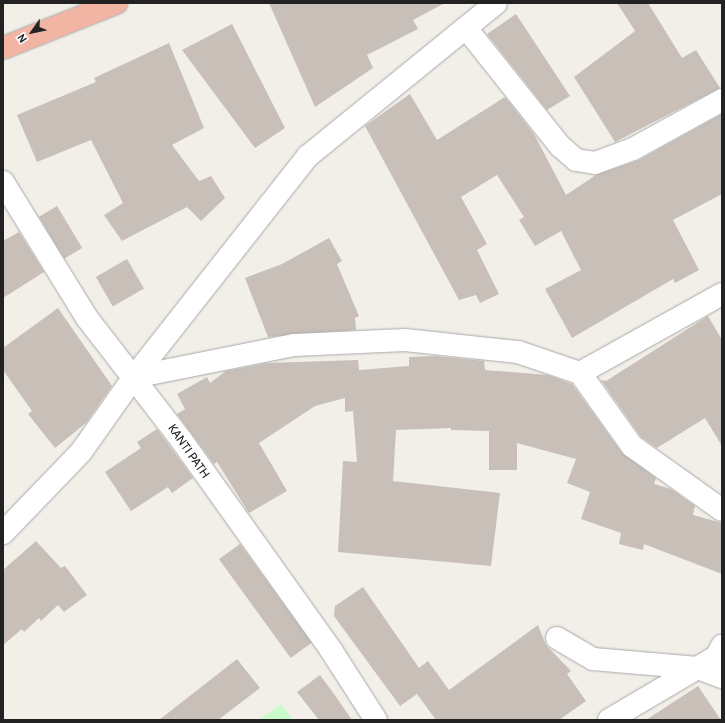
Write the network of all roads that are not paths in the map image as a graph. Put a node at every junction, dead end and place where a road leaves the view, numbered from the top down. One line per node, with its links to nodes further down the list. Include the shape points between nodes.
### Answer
1 (116, 3): 4 (highway)
2 (496, 3): 3 (street)
3 (466, 28): 5 (street, via 560,146 576,160 595,163 633,149); 9 (street, via 308,156)
4 (3, 48)
5 (722, 100)
6 (3, 182): 9 (street, KANTI PATH, via 87,318)
7 (722, 294): 8 (street)
8 (580, 373): 9 (street, via 518,352 405,340 294,346); 10 (street, via 632,446)
9 (134, 377): 11 (street, via 81,452); 16 (street, KANTI PATH, via 331,650)
10 (722, 510)
11 (3, 533)
12 (557, 638): 14 (street, via 593,659)
13 (722, 646): 14 (street, via 716,657)
14 (698, 668): 15 (street); 17 (street)
15 (722, 677)
16 (376, 720)
17 (609, 720)

